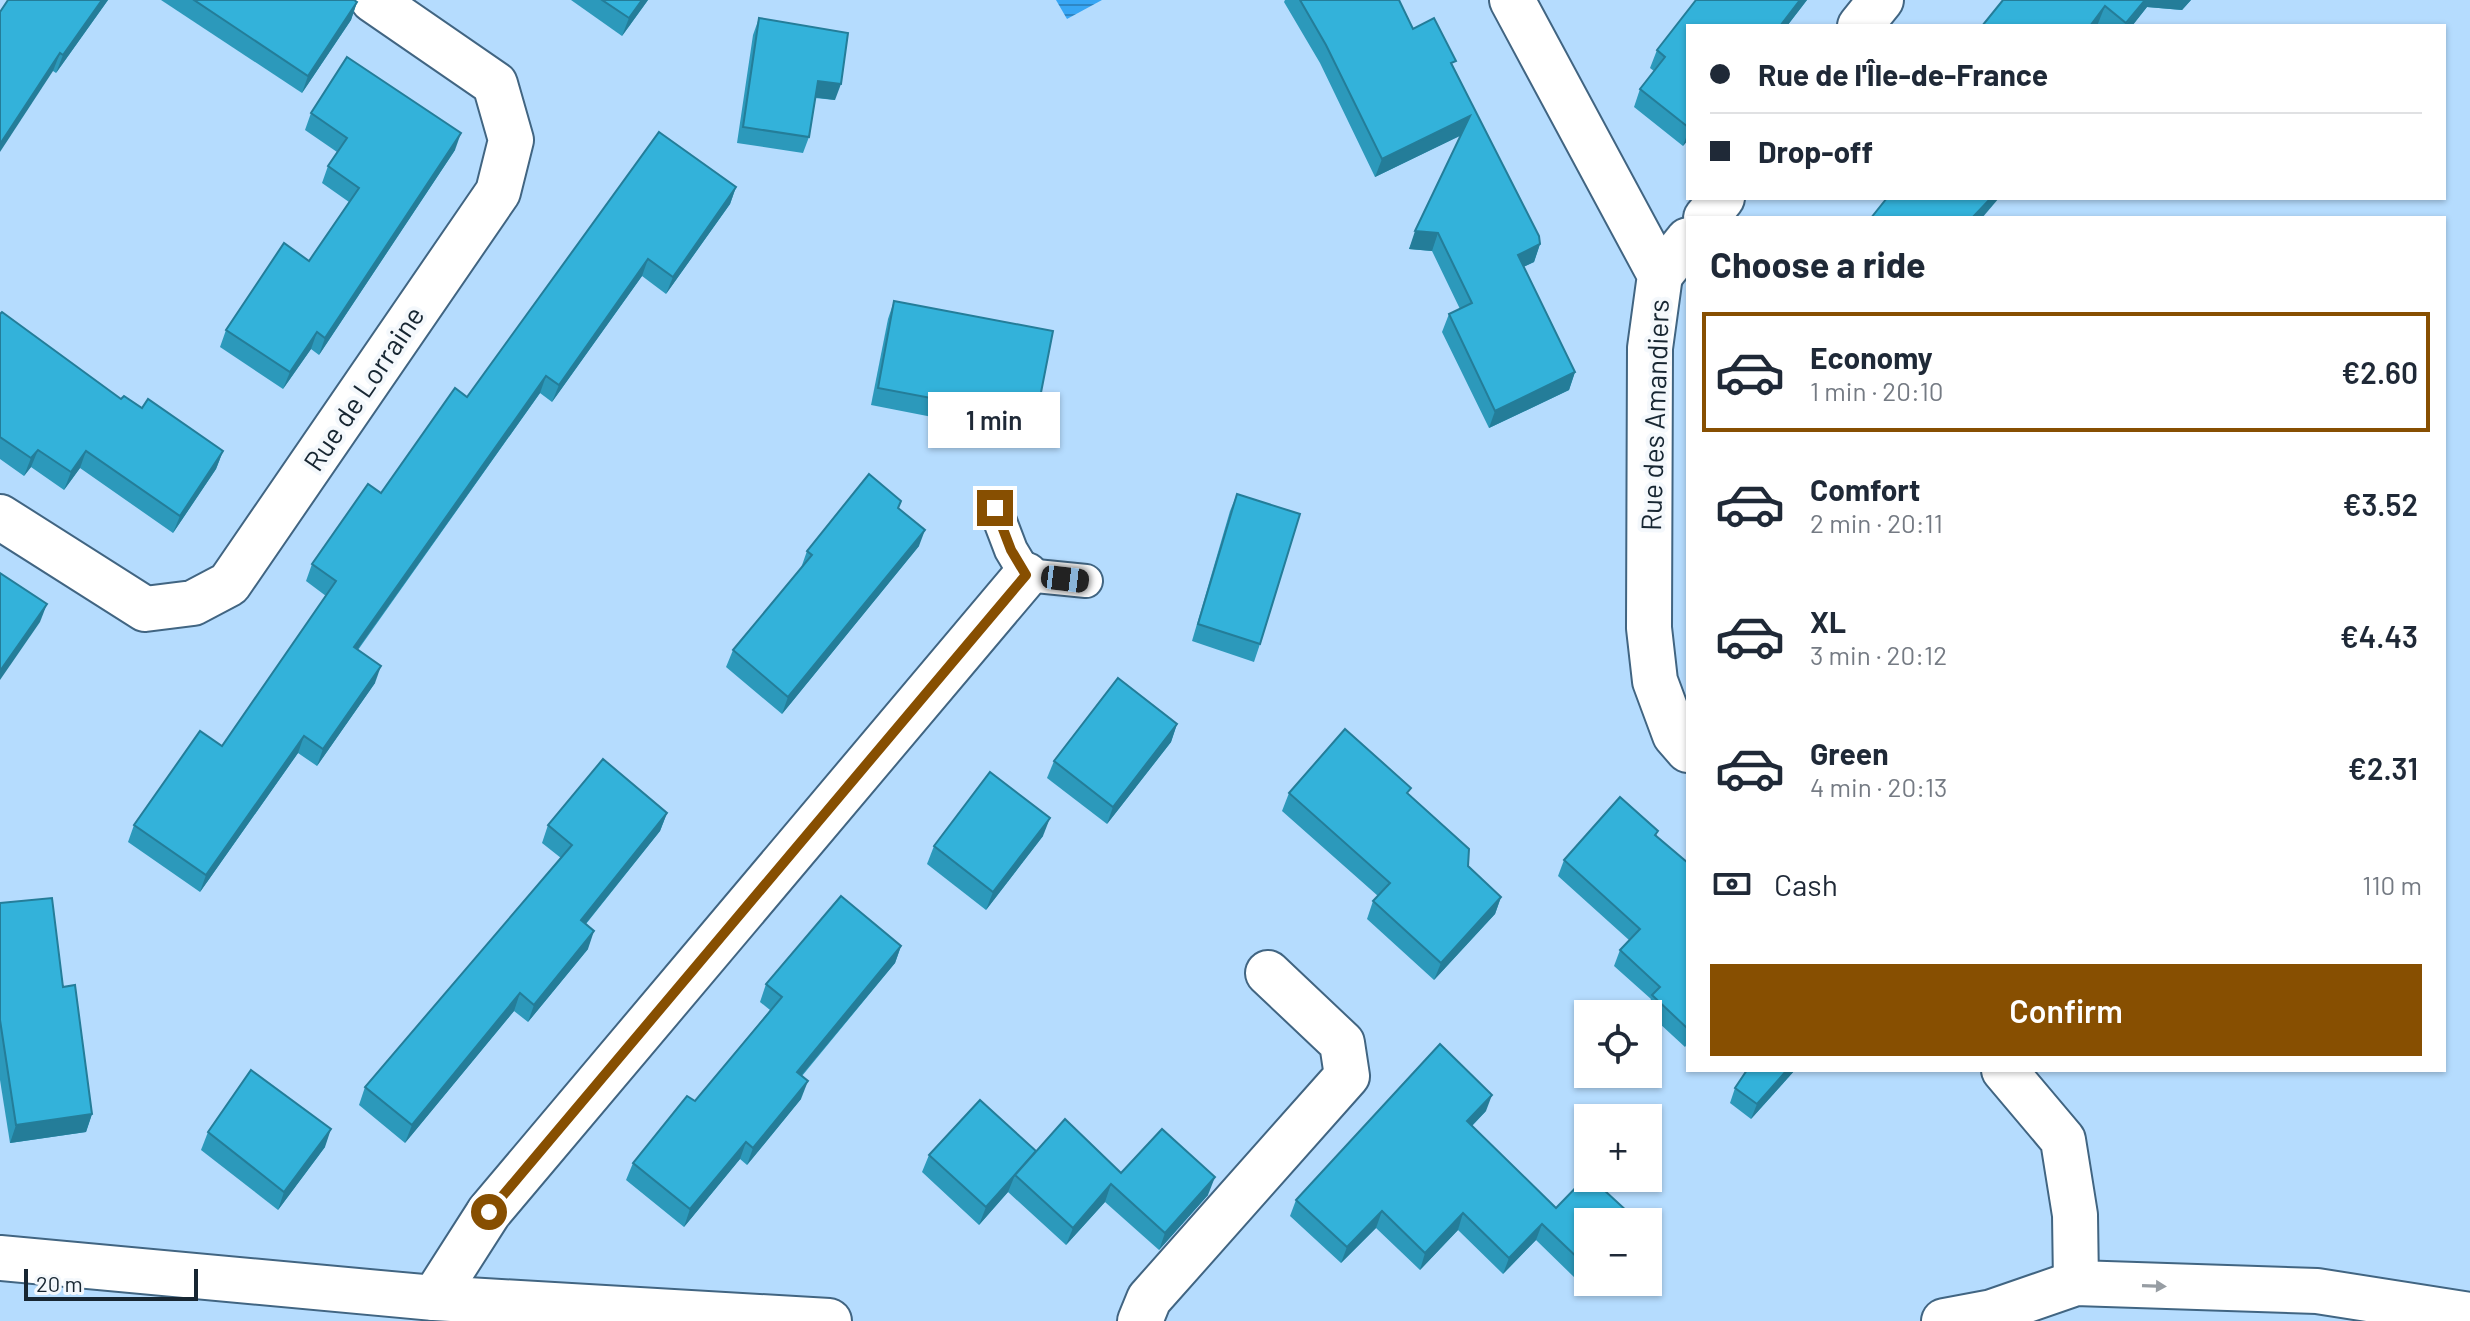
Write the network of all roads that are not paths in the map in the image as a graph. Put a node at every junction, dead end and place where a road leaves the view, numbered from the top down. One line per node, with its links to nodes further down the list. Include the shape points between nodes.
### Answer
1 (373, 0): 10 (street, Rue de Lorraine, via 495,84 511,140 498,192 229,584 193,603 145,609)
2 (1512, 0): 8 (street, Rue des Amandiers)
3 (1881, 0): 4 (street)
4 (1862, 24)
5 (1720, 200): 6 (street)
6 (1708, 216)
7 (1686, 242): 8 (street)
8 (1660, 275): 13 (street, Rue des Amandiers, via 1650,348 1649,628 1655,681 1675,735)
9 (995, 508): 11 (lane)
10 (0, 517)
11 (1026, 575): 12 (lane); 18 (street, via 489,1212)
12 (1086, 581)
13 (1686, 748)
14 (1268, 973): 21 (street, via 1342,1043 1347,1076 1149,1299)
15 (2006, 1072): 17 (street, via 2063,1140 2075,1215)
16 (0, 1258): 18 (street)
17 (2076, 1283): 19 (street, one-way to 19, via 2317,1291); 22 (street, via 1992,1312)
18 (434, 1298): 20 (street)
19 (2470, 1315)
20 (829, 1321)
21 (1140, 1321)
22 (1944, 1321)

